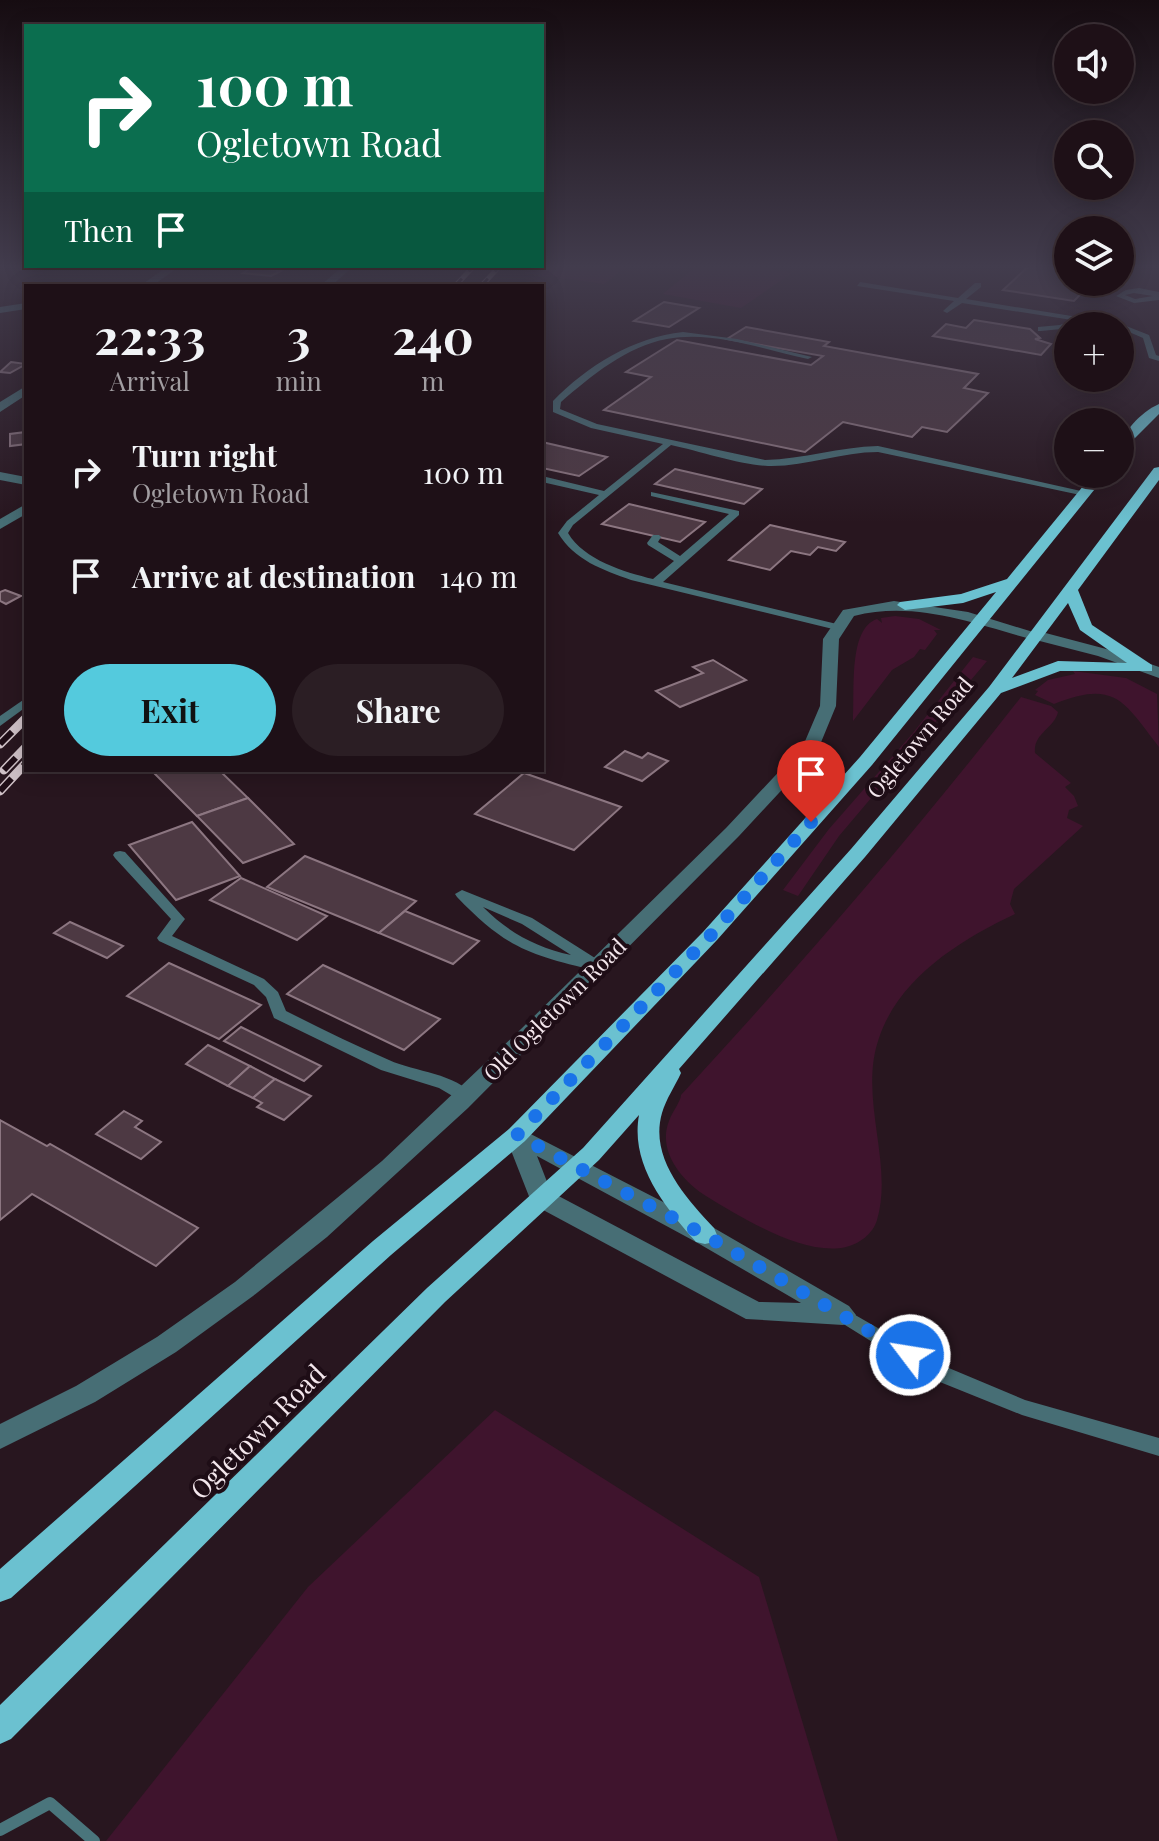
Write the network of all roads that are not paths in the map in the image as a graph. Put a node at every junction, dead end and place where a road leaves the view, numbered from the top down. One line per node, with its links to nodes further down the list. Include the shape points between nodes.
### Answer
1 (627, 351): 7 (lane, via 571,389 557,401)
2 (776, 351): 3 (lane)
3 (808, 357)
4 (24, 391): 5 (street)
5 (0, 408)
6 (1159, 408): 9 (main road)
7 (556, 410): 8 (lane); 10 (lane, via 594,426)
8 (544, 414)
9 (1134, 434)
10 (670, 442): 16 (lane, via 790,464 878,449); 17 (lane)
11 (1159, 471): 25 (main road, Ogletown Road)
12 (0, 476): 14 (street)
13 (544, 479): 17 (lane)
14 (24, 481)
15 (1089, 488): 16 (main road, Ogletown Road)
16 (1085, 493): 23 (main road, Ogletown Road)
17 (606, 494): 24 (lane, via 570,523 563,533 567,543 613,571)
18 (654, 494): 22 (lane, via 736,513)
19 (24, 509): 20 (street)
20 (0, 525)
21 (656, 537): 22 (lane, via 652,543)
22 (680, 561): 24 (lane)
23 (1015, 581): 26 (main road, via 963,598); 27 (main road, Ogletown Road)
24 (655, 583): 28 (lane)
25 (1071, 591): 29 (main road, Ogletown Road); 30 (main road, via 1085,627)
26 (905, 605): 27 (street); 28 (street, via 862,608 848,613)
27 (982, 622): 29 (street); 38 (main road, Ogletown Road, via 710,936)
28 (837, 627): 35 (street, Old Ogletown Road, via 831,639 828,706 811,748)
29 (1038, 636): 30 (street); 31 (main road, Ogletown Road)
30 (1152, 670): 31 (main road, via 1058,666)
31 (995, 690): 36 (main road, Ogletown Road)
32 (24, 703): 33 (lane)
33 (0, 722)
34 (120, 855): 37 (lane, via 178,919 164,938 259,982 273,995 279,1014)
35 (597, 966): 35 (lane, via 527,921 462,894 511,941); 37 (street, Old Ogletown Road)
36 (679, 1055): 39 (main road, Ogletown Road); 41 (main road, via 649,1119 654,1161 669,1196)
37 (467, 1097): 43 (street, Old Ogletown Road, via 281,1261 197,1325 116,1377)
38 (517, 1135): 39 (street); 40 (street); 45 (main road, Ogletown Road)
39 (575, 1167): 40 (main road, Ogletown Road); 41 (street)
40 (541, 1198): 42 (street, via 755,1312); 46 (main road, Ogletown Road, via 436,1295)
41 (705, 1235): 42 (street)
42 (843, 1315): 44 (lane, via 937,1372 1022,1407)
43 (0, 1437)
44 (1159, 1447)
45 (0, 1588)
46 (9, 1720)

